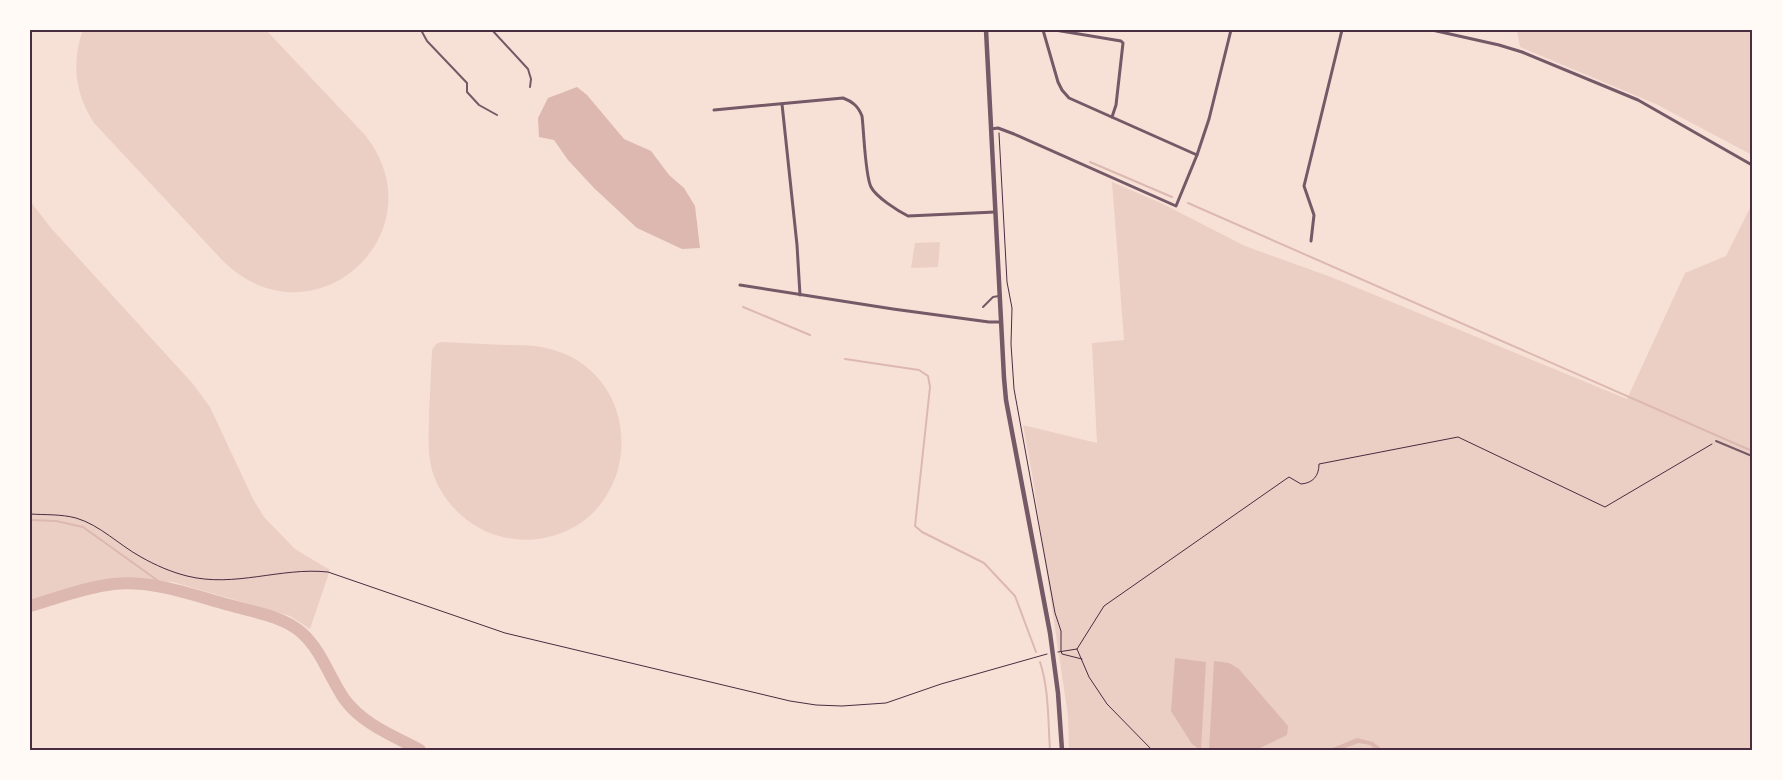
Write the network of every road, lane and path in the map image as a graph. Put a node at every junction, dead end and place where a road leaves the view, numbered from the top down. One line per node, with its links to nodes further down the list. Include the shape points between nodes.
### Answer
1 (421, 30): 12 (lane, via 427,41 467,83 467,92 479,105)
2 (492, 30): 9 (lane, via 528,69)
3 (986, 30): 15 (street)
4 (1044, 30): 13 (street, via 1062,90 1070,98)
5 (1055, 30): 13 (street, via 1123,43)
6 (1231, 30): 16 (street, via 1220,80)
7 (1342, 30): 19 (street, via 1304,186 1314,215)
8 (1432, 30): 17 (street, via 1522,52 1638,100)
9 (530, 86)
10 (782, 104): 11 (street); 18 (street, via 841,97 852,101 862,116 871,188 901,213 912,216); 21 (street)
11 (714, 110)
12 (497, 115)
13 (1112, 117): 16 (street)
14 (998, 128): 15 (street); 16 (street, via 1176,206); 29 (path, via 1014,389 1061,631)
15 (991, 129): 18 (street)
16 (1197, 155)
17 (1752, 165)
18 (995, 212): 22 (street)
19 (1311, 242)
20 (740, 285): 21 (street)
21 (800, 295): 24 (street)
22 (999, 296): 23 (lane, via 993,297); 24 (street)
23 (983, 307)
24 (1000, 322): 32 (street, via 1006,400 1050,633)
25 (1716, 441): 26 (lane); 28 (path, via 1605,507 1458,437 1320,464 1313,480 1300,484 1290,477 1104,606)
26 (1752, 456)
27 (30, 514): 30 (path, via 82,520 141,557 189,576 229,581 284,572 328,572 505,634 816,705 894,702 941,684)
28 (1077, 649): 29 (path); 31 (path)
29 (1061, 651): 31 (path)
30 (1046, 655)
31 (1082, 659): 33 (path, via 1107,704)
32 (1062, 750)
33 (1152, 750)

